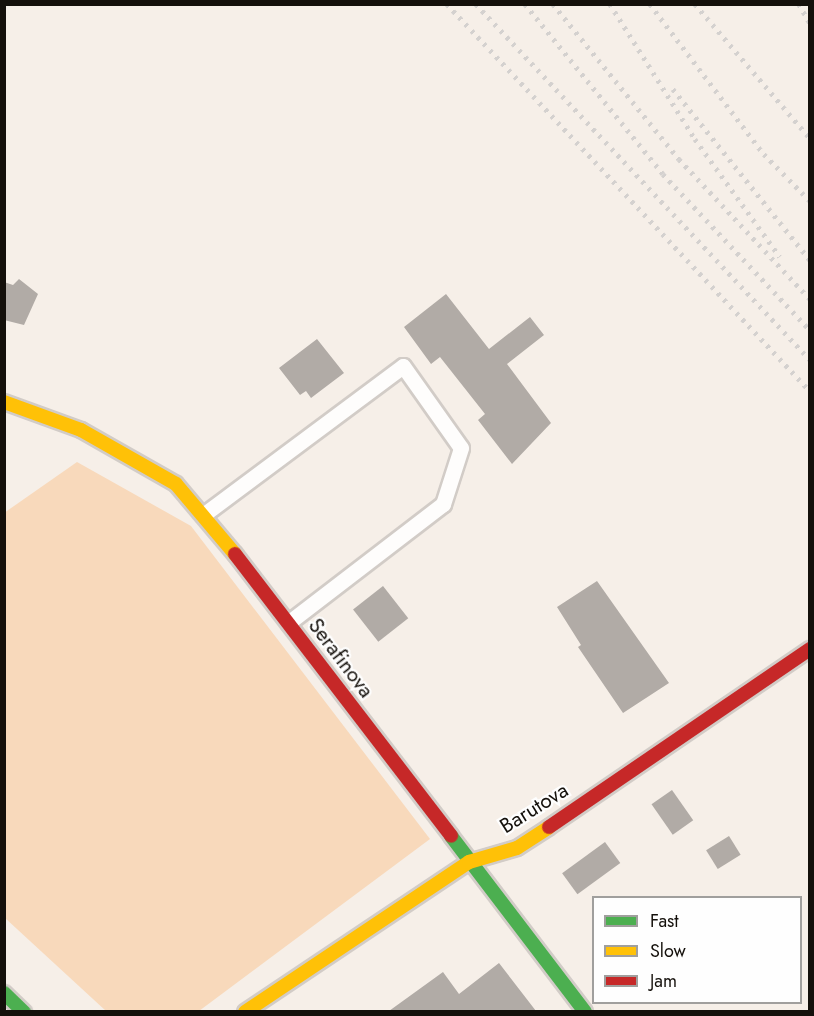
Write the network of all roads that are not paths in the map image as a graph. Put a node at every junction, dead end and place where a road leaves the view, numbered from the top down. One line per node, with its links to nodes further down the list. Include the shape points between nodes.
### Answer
1 (4, 402): 2 (street, Serafinova, via 81,430 166,478)
2 (203, 515): 3 (street, Serafinova); 3 (lane, via 403,366 461,448 443,504)
3 (288, 623): 5 (street, Serafinova)
4 (810, 649): 5 (street, Barutova, via 517,848)
5 (469, 862): 8 (street, Barutova); 9 (street, Serafinova)
6 (4, 993): 7 (street)
7 (24, 1011)
8 (245, 1011)
9 (585, 1011)

